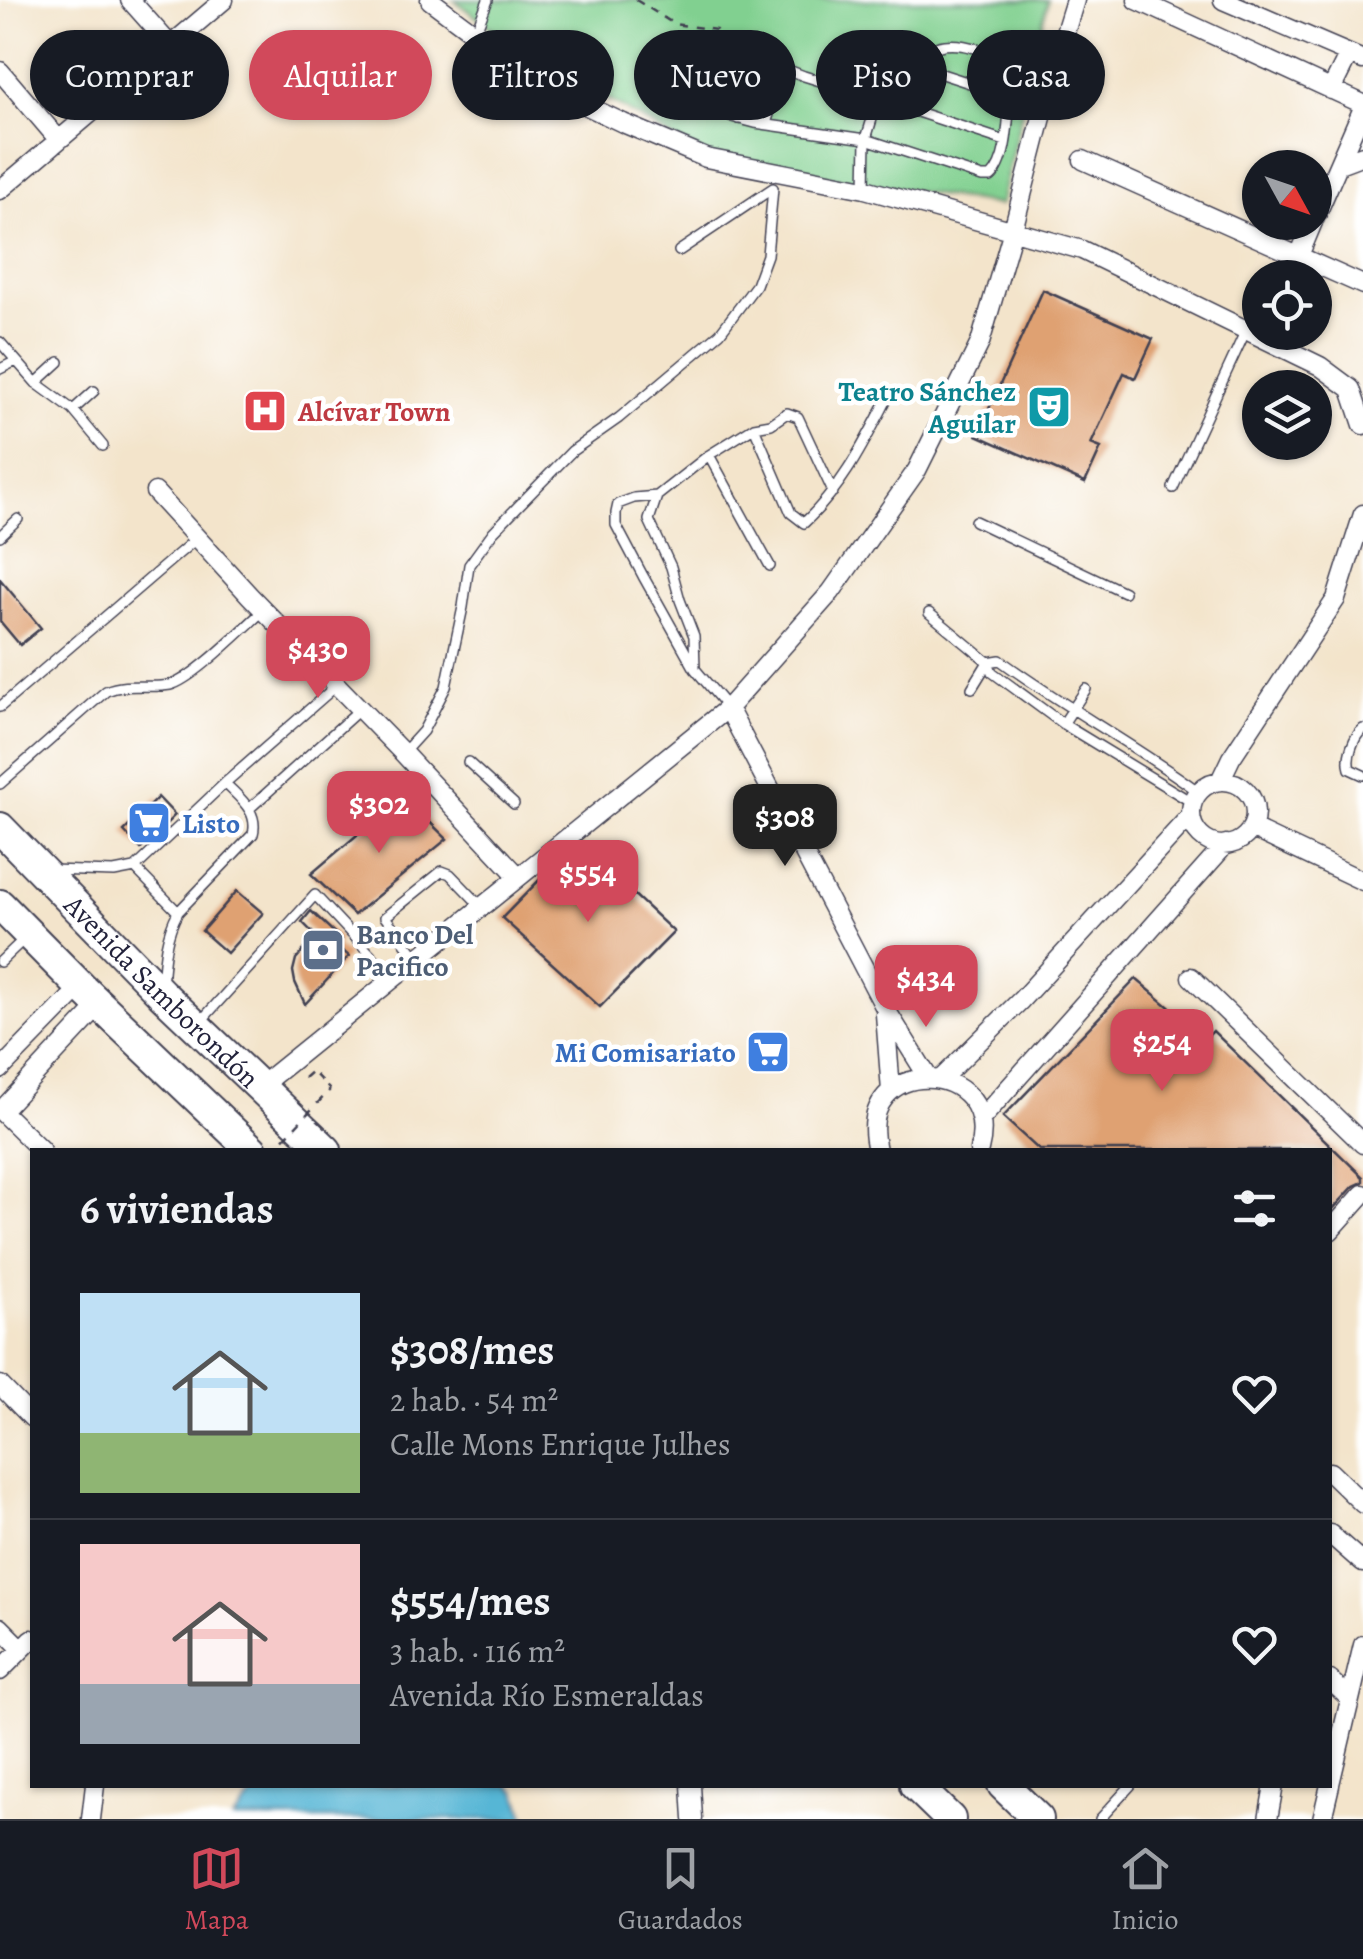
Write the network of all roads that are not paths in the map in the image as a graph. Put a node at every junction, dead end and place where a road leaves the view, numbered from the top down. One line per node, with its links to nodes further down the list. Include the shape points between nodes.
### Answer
1 (130, 0): 9 (street)
2 (224, 0): 10 (street)
3 (430, 0): 8 (street)
4 (488, 0): 12 (lane)
5 (1075, 0): 13 (street)
6 (1137, 0): 16 (street)
7 (1223, 0): 14 (street)
8 (454, 8): 11 (street)
9 (157, 30)
10 (187, 30)
11 (472, 30)
12 (477, 30)
13 (1067, 30)
14 (1356, 57): 16 (street)
15 (0, 71): 27 (street)
16 (1332, 90): 17 (street)
17 (1363, 106): 32 (street)
18 (614, 119): 34 (street, via 706,158)
19 (80, 120): 27 (street)
20 (744, 120): 26 (lane)
21 (767, 120): 26 (lane)
22 (872, 120): 28 (lane)
23 (942, 120): 29 (lane)
24 (1007, 120): 29 (lane)
25 (1041, 120): 36 (street)
26 (766, 124): 28 (lane)
27 (58, 139): 35 (street)
28 (866, 140): 29 (lane, via 991,177); 34 (lane)
29 (1005, 141)
30 (1363, 154): 32 (street)
31 (1083, 160): 39 (street)
32 (1339, 164): 33 (street)
33 (1332, 180)
34 (865, 189): 36 (street)
35 (0, 190)
36 (1013, 230): 41 (street, via 1082,250); 76 (street, via 980,344 917,470 832,592)
37 (1306, 240): 39 (street)
38 (679, 251): 83 (lane, via 773,188 768,254 756,286 720,334 572,451 469,564 446,687 424,731)
39 (1298, 258): 40 (street)
40 (1363, 285)
41 (1242, 328)
42 (1242, 339): 57 (lane)
43 (0, 342): 45 (lane)
44 (1287, 350): 49 (street)
45 (16, 362): 47 (lane); 48 (lane)
46 (60, 362): 48 (lane)
47 (0, 369)
48 (36, 383): 52 (lane)
49 (1357, 389): 53 (street)
50 (94, 390): 52 (lane)
51 (890, 394): 59 (lane)
52 (73, 410): 55 (lane)
53 (1363, 423)
54 (754, 428): 56 (lane); 59 (lane, via 787,413 798,417); 59 (lane, via 798,520 804,523)
55 (103, 446)
56 (710, 454): 60 (lane); 66 (lane)
57 (1173, 488)
58 (155, 492): 65 (street)
59 (833, 492)
60 (657, 496): 71 (lane, via 650,520 694,636); 71 (lane, via 618,504 616,525)
61 (1363, 514): 86 (street, via 1336,599)
62 (18, 519): 64 (lane)
63 (974, 522): 67 (lane)
64 (0, 536)
65 (198, 538): 68 (street); 75 (lane)
66 (770, 566)
67 (1124, 592)
68 (264, 610): 72 (street); 88 (lane, via 188,677 172,685 106,691)
69 (929, 614): 70 (lane)
70 (988, 662): 73 (lane); 78 (lane, via 1000,660); 79 (lane, via 992,672)
71 (695, 669): 76 (lane)
72 (336, 686): 77 (street); 87 (lane)
73 (972, 688)
74 (1086, 689): 78 (lane)
75 (0, 707)
76 (728, 708): 98 (street); 110 (street)
77 (359, 710): 83 (street); 91 (lane)
78 (1073, 710): 79 (lane); 81 (lane)
79 (1063, 724): 82 (lane)
80 (1363, 730): 85 (lane, via 1347,761)
81 (1109, 732): 82 (lane); 89 (lane, via 1168,769)
82 (1100, 748): 89 (lane)
83 (402, 753): 98 (street, via 484,830)
84 (468, 762): 90 (lane)
85 (1363, 775)
86 (1220, 781): 89 (street, via 1208,784); 93 (street, via 1250,795)
87 (225, 783): 91 (lane); 97 (lane)
88 (0, 784)
89 (1194, 803): 95 (street, via 1194,827 1213,843); 113 (street, via 1021,1000)
90 (514, 804)
91 (249, 808): 102 (lane, via 253,834)
92 (0, 828): 96 (highway, Avenida Samborondón)
93 (1251, 828): 95 (street); 99 (street)
94 (0, 840): 96 (highway)
95 (1226, 844): 117 (street)
96 (34, 865): 97 (lane); 108 (highway, Avenida Samborondón)
97 (135, 868): 102 (lane)
98 (518, 876): 101 (street)
99 (1363, 880)
100 (0, 905): 103 (highway, Avenida Samborondón)
101 (481, 906): 104 (street); 104 (lane, via 446,871 414,894 385,920)
102 (178, 912): 108 (lane, via 166,944)
103 (29, 934): 105 (lane); 109 (highway, Avenida Samborondón)
104 (418, 958): 107 (street)
105 (0, 962)
106 (1191, 977): 118 (street)
107 (392, 978): 111 (lane, via 314,895); 114 (street)
108 (162, 994): 111 (highway, Avenida Samborondón)
109 (90, 996): 112 (street); 116 (street); 120 (highway, Avenida Samborondón)
110 (885, 1008): 113 (street); 115 (street)
111 (196, 1026): 114 (highway, Avenida Samborondón)
112 (0, 1070)
113 (934, 1078): 115 (street); 117 (street, via 966,1093)
114 (259, 1087): 121 (highway, Avenida Samborondón)
115 (891, 1090): 122 (street, via 876,1112)
116 (0, 1111): 119 (street)
117 (980, 1119): 123 (street)
118 (1363, 1144)
119 (39, 1148)
120 (253, 1148)
121 (324, 1148)
122 (877, 1148)
123 (980, 1148)
124 (1363, 1194): 125 (street)
125 (1332, 1229)
126 (0, 1385): 127 (street)
127 (30, 1416)
128 (1332, 1474): 129 (street)
129 (1363, 1504)
130 (1332, 1536): 131 (street)
131 (1363, 1563)
132 (0, 1627): 133 (street)
133 (27, 1644): 135 (street)
134 (1363, 1646): 137 (street)
135 (0, 1671)
136 (1332, 1682): 137 (street)
137 (1349, 1698): 138 (street)
138 (1332, 1775)
139 (95, 1788): 145 (street)
140 (691, 1788): 146 (street)
141 (1008, 1788): 147 (highway)
142 (1123, 1788): 148 (lane)
143 (1273, 1788): 149 (street)
144 (1329, 1788): 150 (street)
145 (91, 1819)
146 (693, 1819)
147 (1038, 1819)
148 (1100, 1819)
149 (1268, 1819)
150 (1322, 1819)

